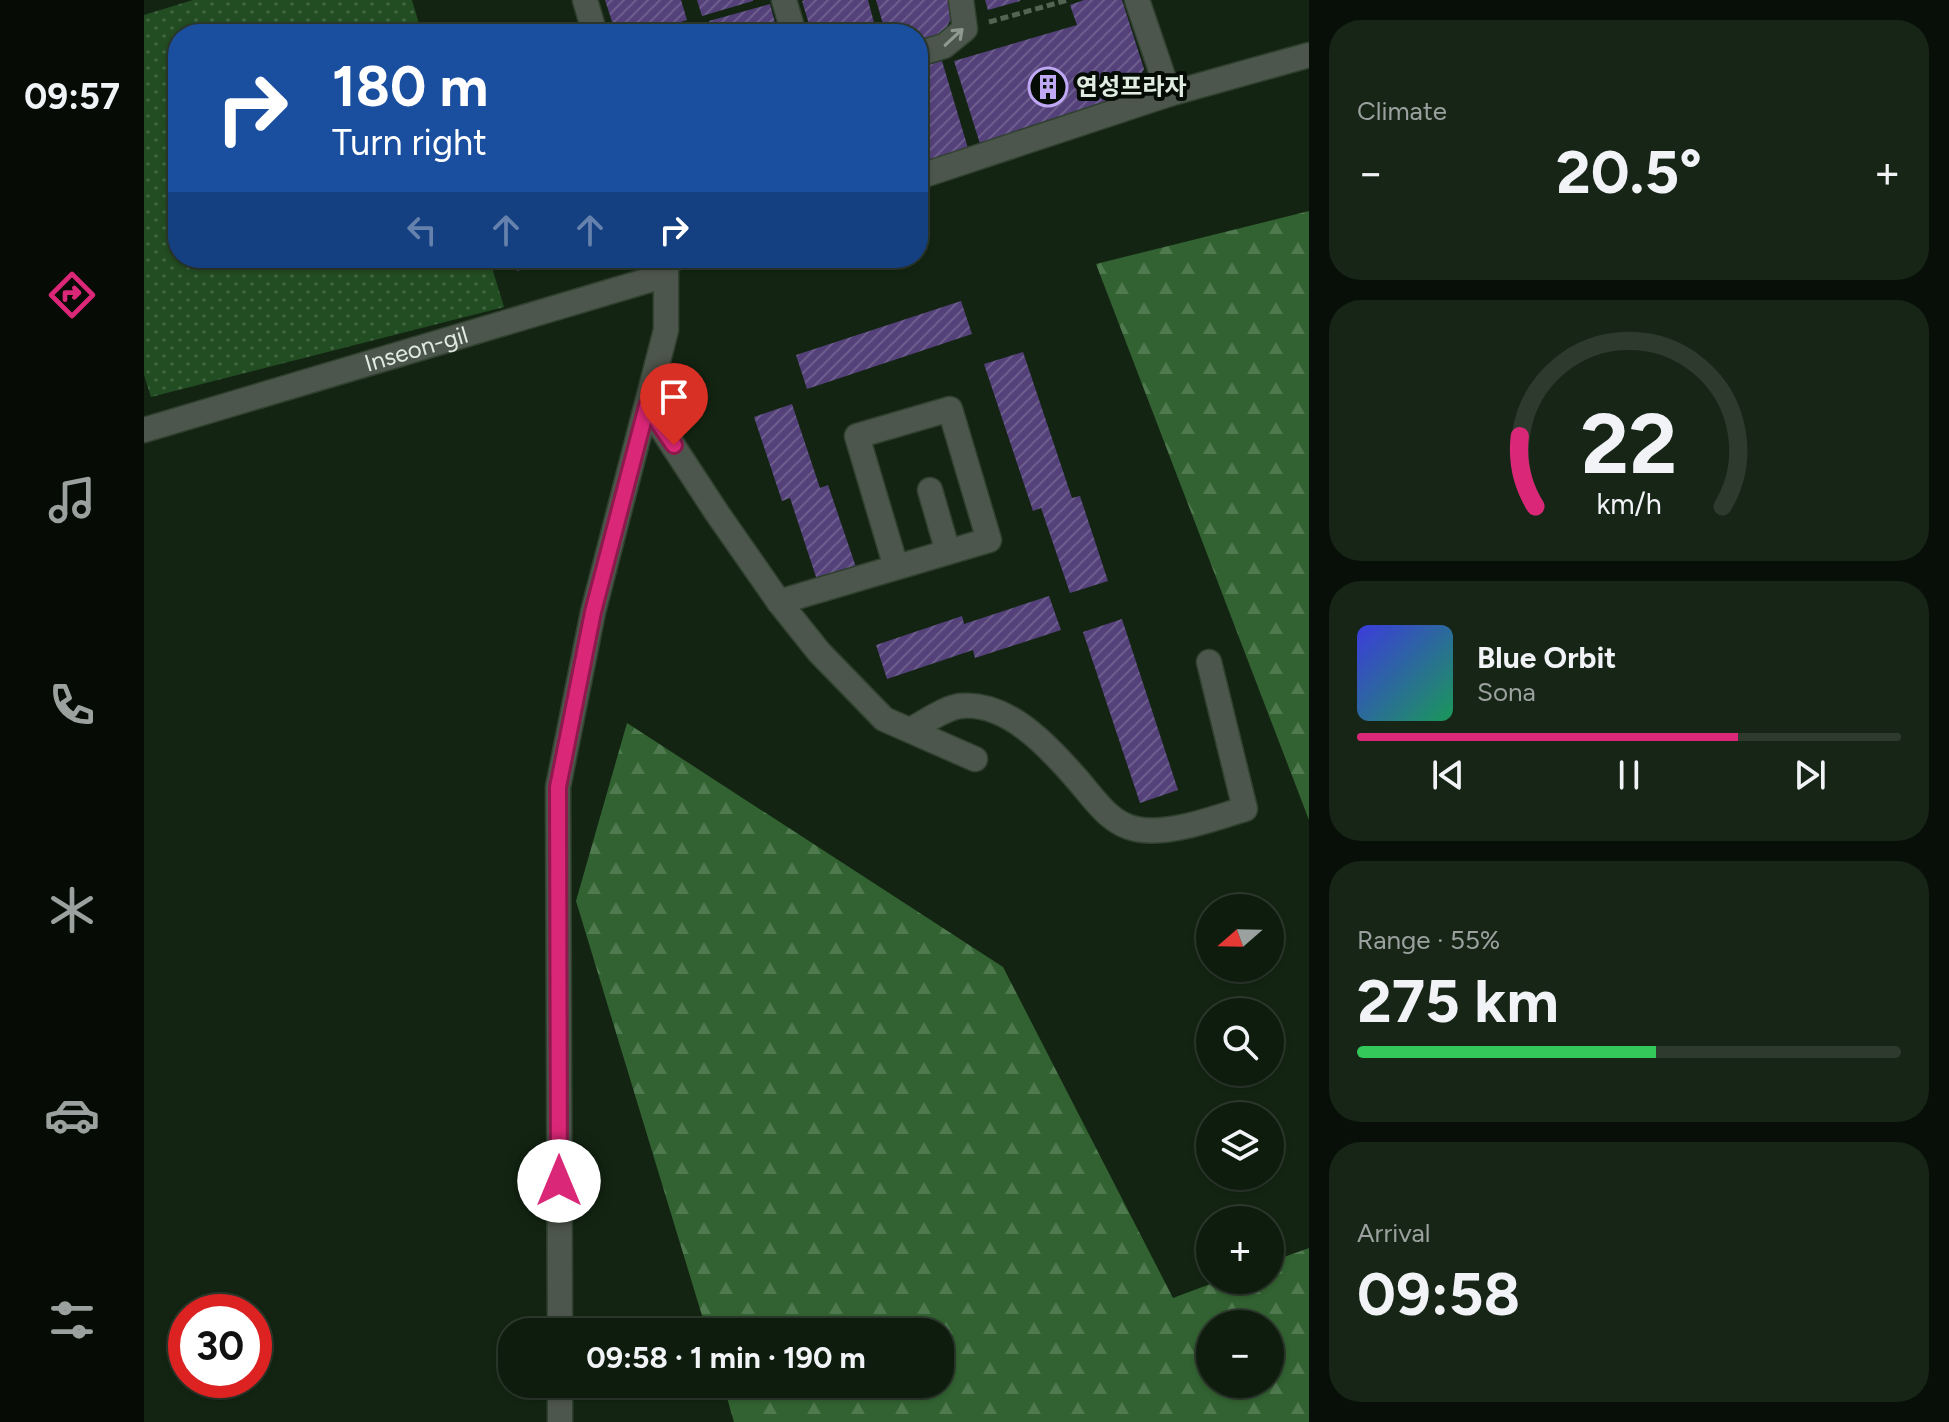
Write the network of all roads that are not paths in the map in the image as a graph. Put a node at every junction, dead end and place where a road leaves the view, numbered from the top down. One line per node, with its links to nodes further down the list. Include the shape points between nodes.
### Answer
1 (585, 0): 5 (street)
2 (784, 0): 6 (street)
3 (961, 0): 7 (street, one-way to 3, via 965,29)
4 (1137, 0): 9 (street)
5 (592, 24)
6 (791, 24)
7 (928, 51)
8 (1309, 55): 9 (street)
9 (1169, 94): 10 (street)
10 (928, 174)
11 (652, 268): 14 (street, Inseon-gil)
12 (668, 268): 13 (street, via 666,330)
13 (647, 406): 18 (street); 22 (street, via 593,612 558,787)
14 (144, 430)
15 (930, 490): 16 (street)
16 (948, 552): 17 (street); 17 (street, via 989,540 950,409 857,436)
17 (896, 567): 18 (street)
18 (779, 602): 20 (street, via 884,719)
19 (1209, 662): 20 (street, via 1245,809 1173,829 1136,829 1106,815 1028,731 994,709 958,706)
20 (910, 730): 21 (street)
21 (975, 759)
22 (560, 1318)
23 (560, 1398): 24 (street)
24 (560, 1422)

